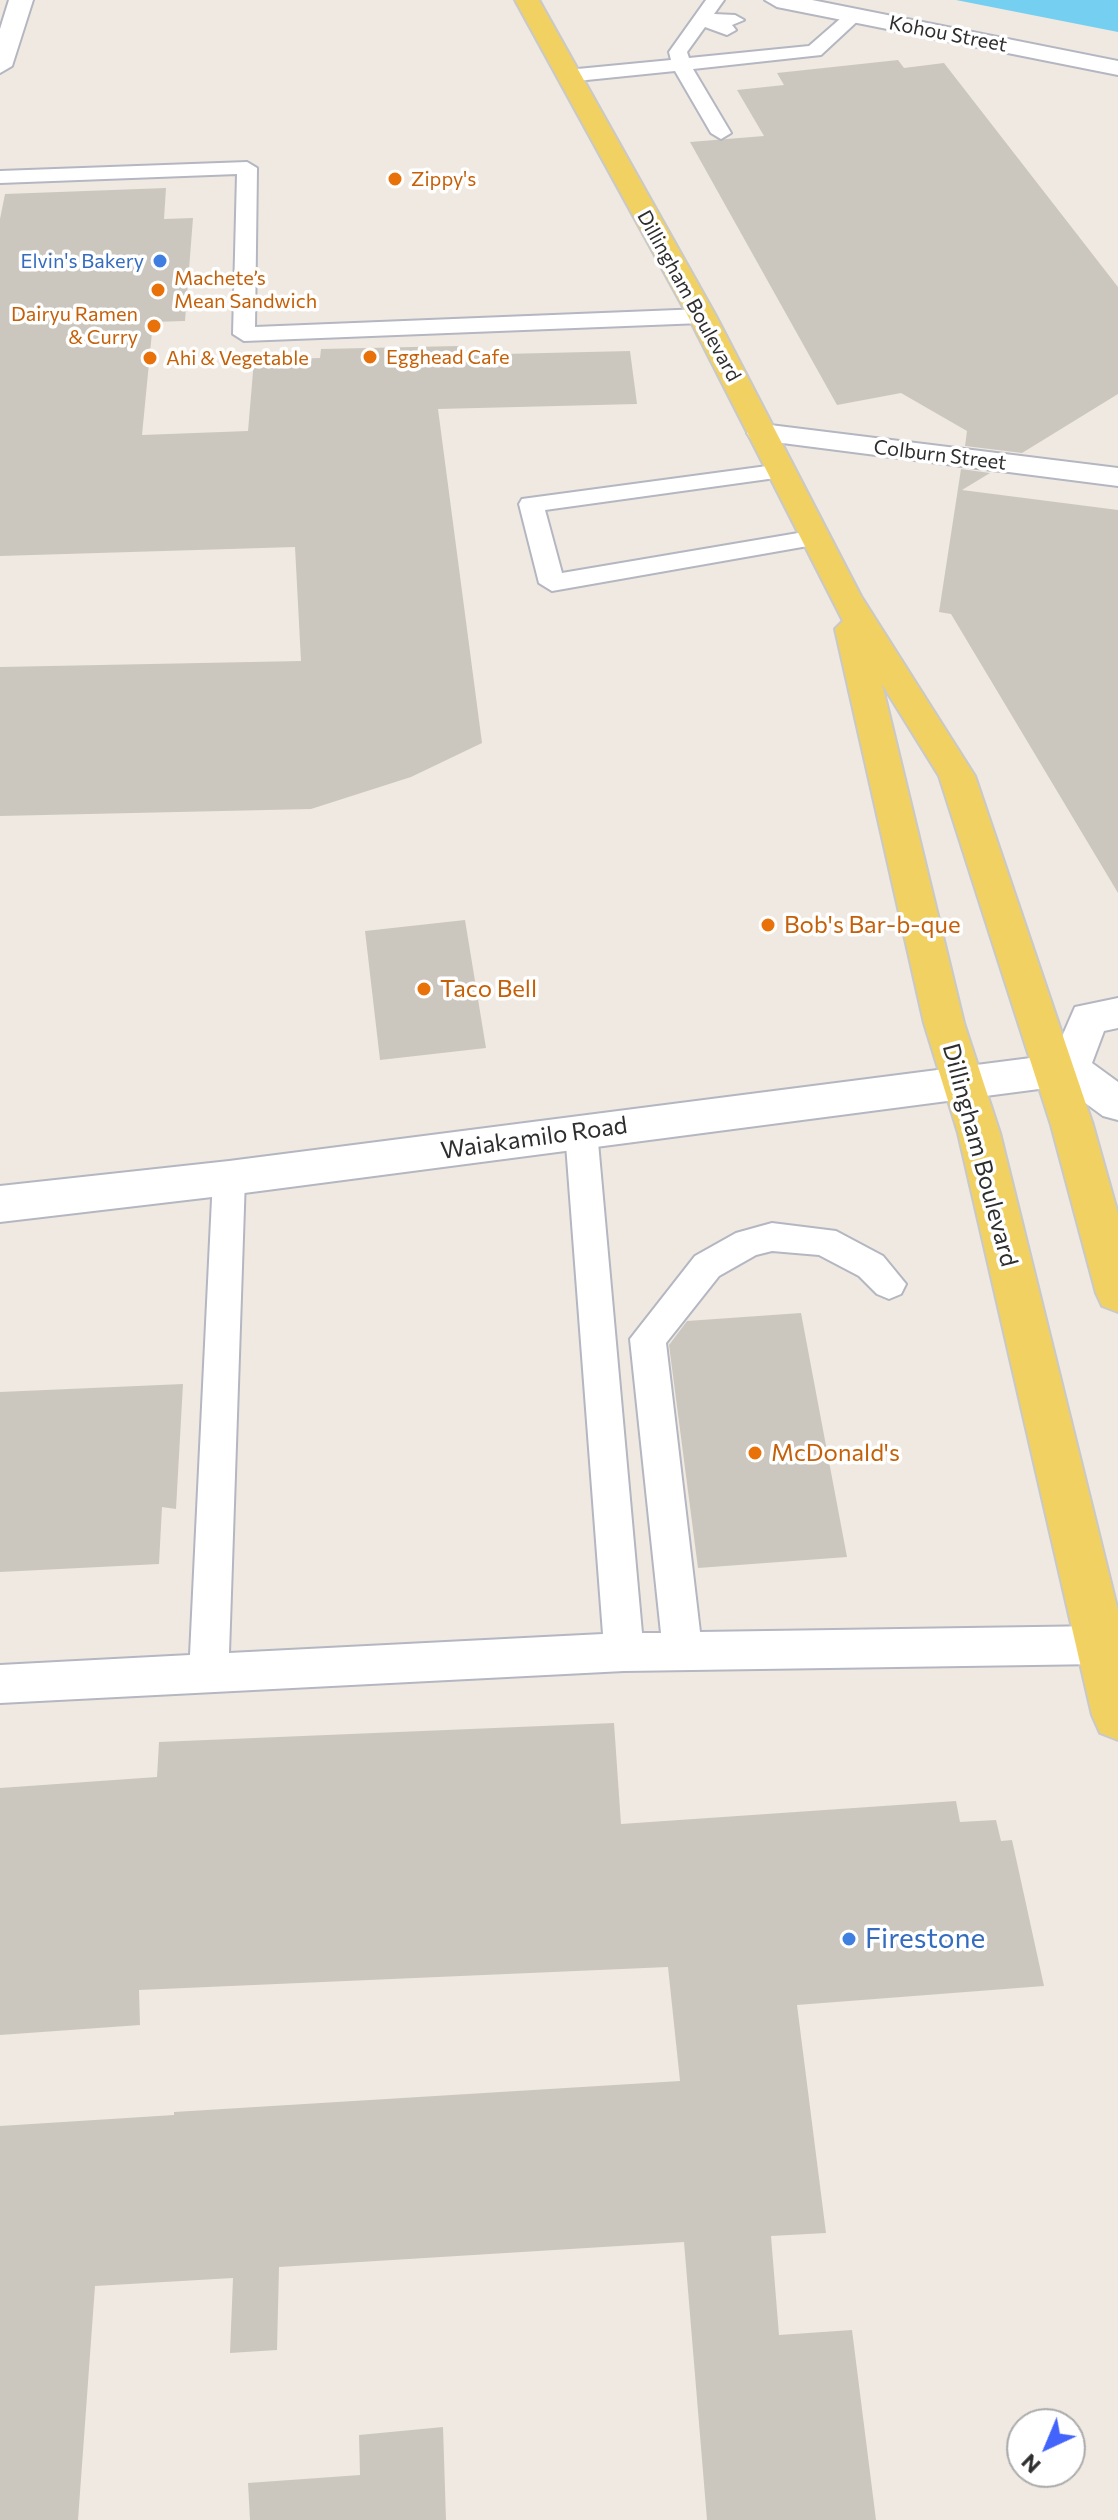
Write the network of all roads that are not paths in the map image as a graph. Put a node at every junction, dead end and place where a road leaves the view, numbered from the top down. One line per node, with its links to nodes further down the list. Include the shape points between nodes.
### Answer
1 (21, 0): 12 (street)
2 (527, 0): 14 (main road, Dillingham Boulevard)
3 (715, 0): 6 (lane)
4 (777, 0): 5 (street, Kohou Street)
5 (854, 16): 10 (lane); 13 (street, Kohou Street)
6 (701, 19): 7 (lane); 11 (lane, via 678,52)
7 (731, 25)
8 (799, 35): 10 (lane)
9 (778, 42): 10 (lane)
10 (825, 44): 11 (lane, via 814,51)
11 (681, 64): 14 (lane); 15 (lane)
12 (0, 66)
13 (1118, 68)
14 (567, 76): 17 (main road, Dillingham Boulevard)
15 (721, 133)
16 (0, 177): 17 (lane, via 247,168 244,334)
17 (702, 316): 18 (main road, Dillingham Boulevard)
18 (762, 433): 19 (main road, Dillingham Boulevard); 20 (street, Colburn Street)
19 (782, 471): 21 (main road, Dillingham Boulevard); 21 (lane, via 531,504 552,583)
20 (1118, 477)
21 (816, 538): 22 (main road, Dillingham Boulevard)
22 (844, 596): 24 (main road, Dillingham Boulevard, via 957,776); 25 (main road, Dillingham Boulevard, via 944,1023)
23 (1118, 1013): 24 (street, via 1089,1018)
24 (1061, 1070): 25 (street, Waiakamilo Road); 26 (street); 31 (main road, Dillingham Boulevard)
25 (963, 1082): 27 (street, Waiakamilo Road); 32 (main road, Dillingham Boulevard)
26 (1118, 1104)
27 (581, 1131): 28 (street, Waiakamilo Road); 33 (lane)
28 (229, 1178): 29 (street, Waiakamilo Road); 35 (lane)
29 (0, 1204)
30 (889, 1284): 34 (lane, via 860,1258 824,1241 760,1240 726,1252 707,1266 648,1339)
31 (1118, 1293)
32 (1101, 1645): 34 (lane); 37 (main road, Dillingham Boulevard)
33 (624, 1652): 34 (lane); 35 (lane)
34 (683, 1652)
35 (209, 1674): 36 (lane)
36 (0, 1684)
37 (1118, 1715)

